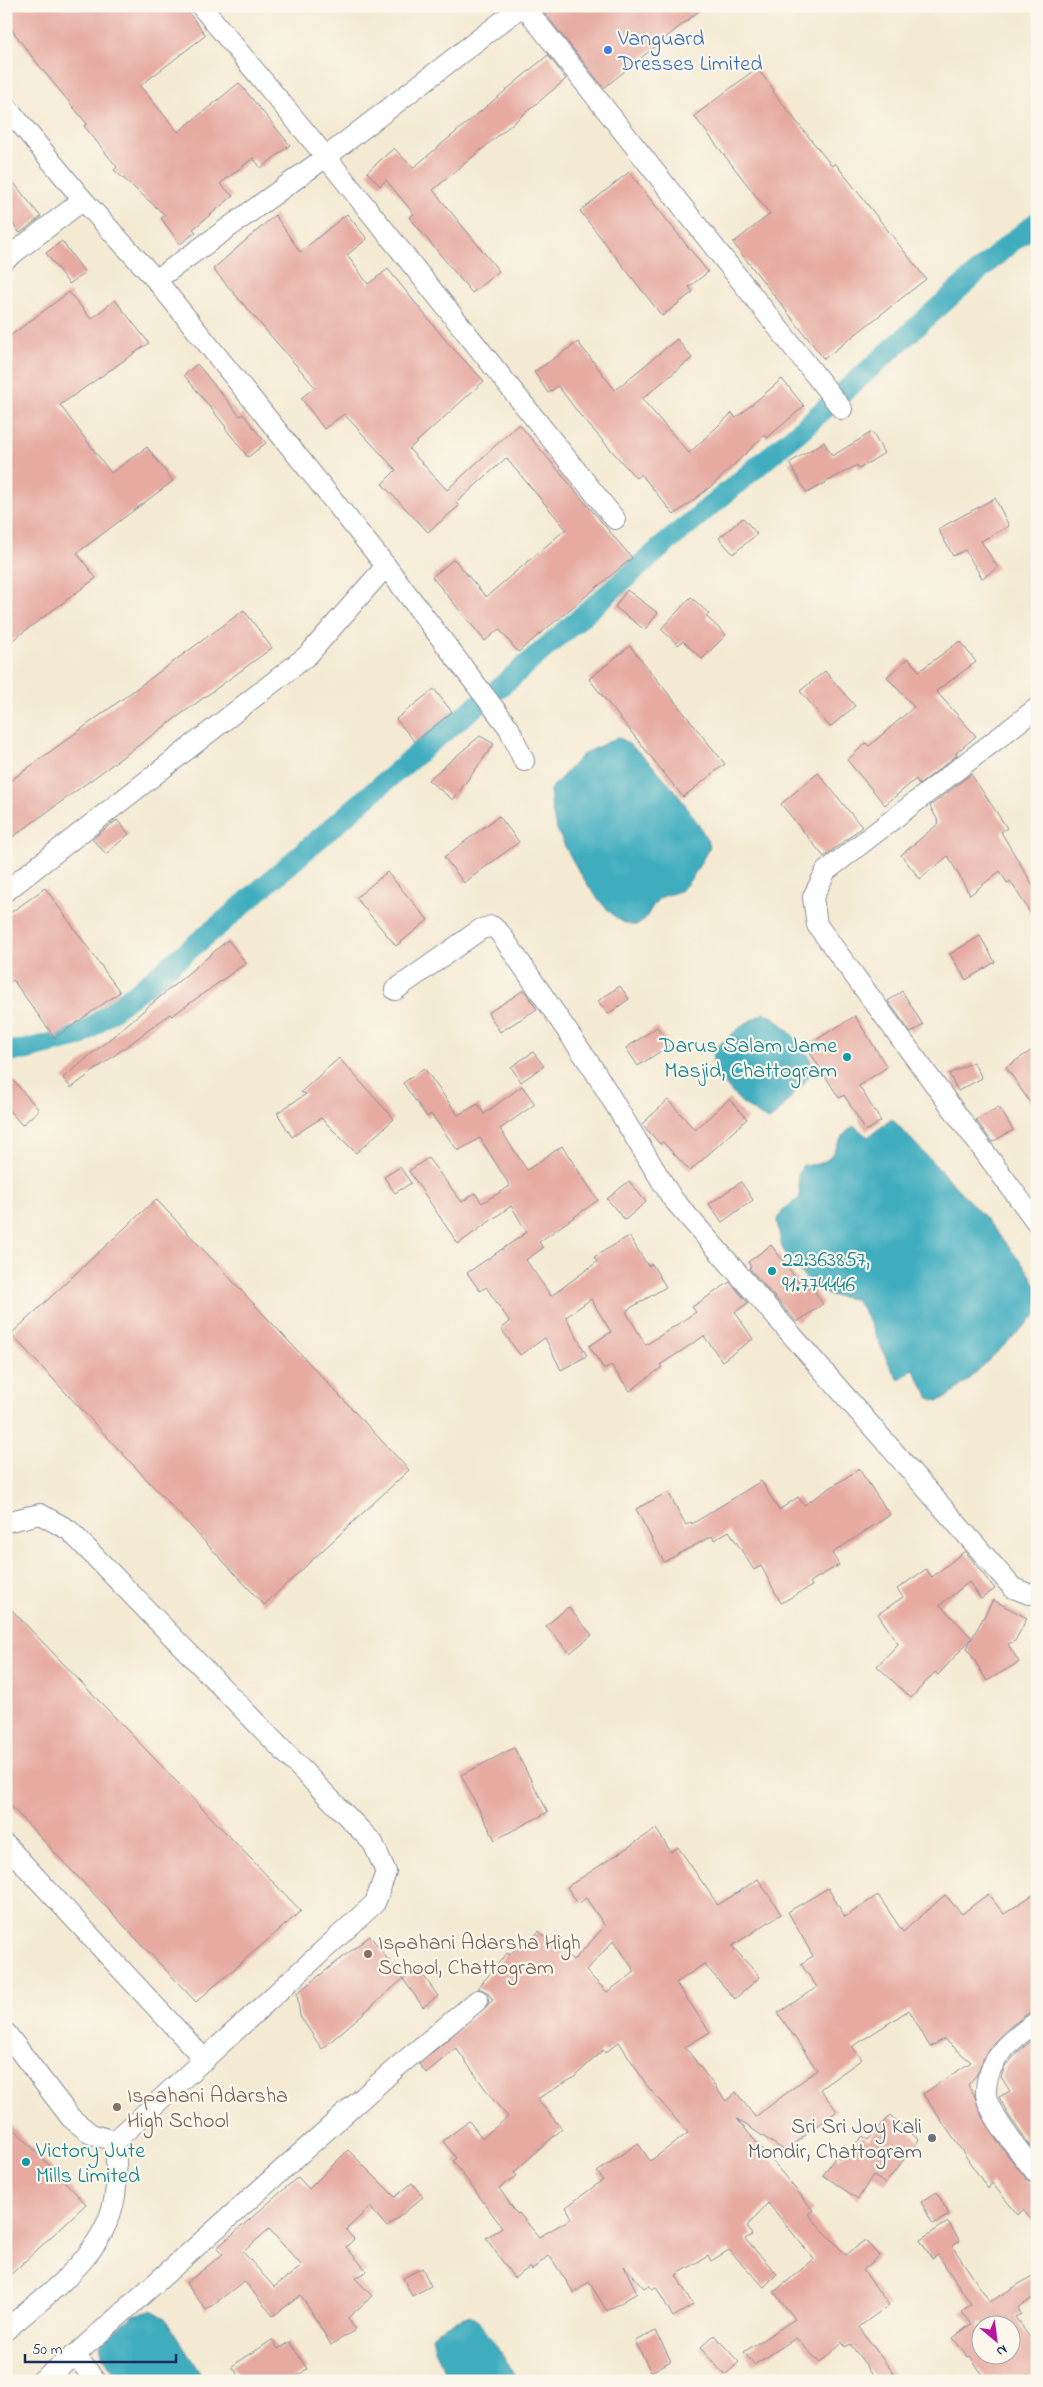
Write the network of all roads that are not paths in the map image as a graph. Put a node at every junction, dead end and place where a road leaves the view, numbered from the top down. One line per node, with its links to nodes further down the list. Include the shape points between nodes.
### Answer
1 (201, 6): 4 (street)
2 (523, 6): 4 (street); 8 (street)
3 (6, 106): 5 (street)
4 (326, 157): 7 (street); 9 (street)
5 (83, 200): 6 (street); 7 (street)
6 (6, 259)
7 (156, 280): 10 (street)
8 (842, 409)
9 (615, 519)
10 (386, 566): 12 (street, via 509,728); 13 (street, via 308,655)
11 (1037, 708): 15 (street, via 826,871 813,897 817,925)
12 (524, 761)
13 (6, 891)
14 (395, 990): 17 (street, via 481,929 492,926 500,933 594,1070 672,1198 1013,1588 1029,1594)
15 (1037, 1223)
16 (6, 1522): 22 (street, via 40,1514 69,1530 373,1843 386,1872 375,1903)
17 (1037, 1592)
18 (6, 1845): 22 (street)
19 (478, 2000): 26 (street, via 389,2074)
20 (1037, 2022): 24 (street, via 1012,2037 992,2065 985,2094 999,2125)
21 (6, 2033): 23 (street, via 71,2118 91,2134)
22 (205, 2060): 23 (street)
23 (115, 2141): 25 (street, via 116,2188 108,2224 86,2259)
24 (1037, 2174)
25 (6, 2330)
26 (75, 2355): 27 (street); 28 (street)
27 (41, 2381)
28 (96, 2381)

